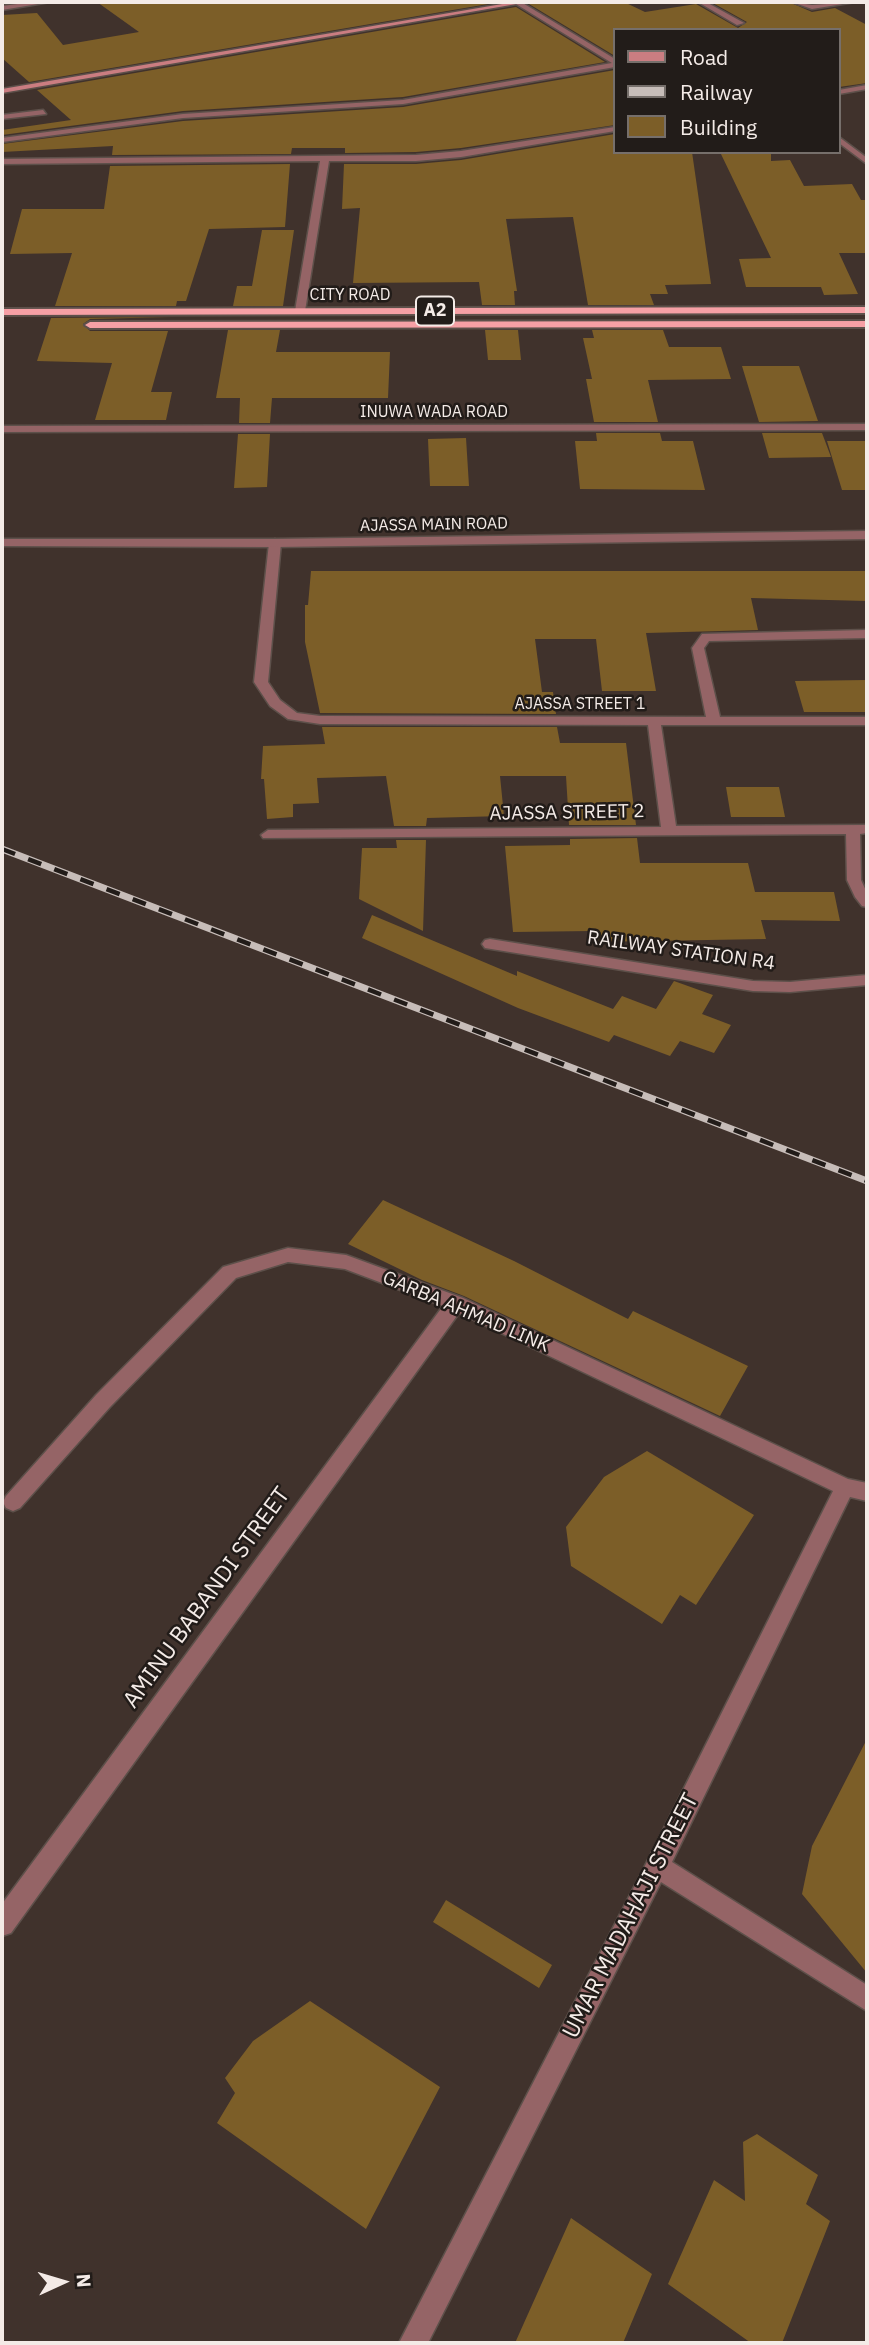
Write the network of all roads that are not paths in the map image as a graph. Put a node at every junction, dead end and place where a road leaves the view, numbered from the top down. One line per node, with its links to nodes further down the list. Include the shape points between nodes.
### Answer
1 (47, 2): 7 (street)
2 (502, 2): 11 (main road)
3 (522, 2): 9 (street); 13 (main road)
4 (701, 2): 8 (street)
5 (795, 2): 6 (street, via 812,7)
6 (852, 2)
7 (2, 8)
8 (740, 23)
9 (614, 63)
10 (614, 64): 18 (street, via 403,102 183,116)
11 (2, 86)
12 (867, 87): 14 (street)
13 (2, 91)
14 (841, 92)
15 (43, 112): 16 (street)
16 (2, 117)
17 (614, 129): 20 (street, via 461,154)
18 (2, 140)
19 (841, 141): 22 (street)
20 (325, 158): 21 (street); 24 (street)
21 (2, 162)
22 (867, 162)
23 (867, 310): 24 (highway, CITY ROAD / A2)
24 (300, 311): 25 (highway, CITY ROAD / A2)
25 (2, 312)
26 (867, 324): 27 (highway, CITY ROAD / A2)
27 (72, 325)
28 (867, 427): 29 (street, INUWA WADA ROAD)
29 (2, 429)
30 (867, 535): 32 (street, AJASSA MAIN ROAD)
31 (2, 542): 32 (street, AJASSA MAIN ROAD)
32 (275, 543): 34 (street, AJASSA STREET 1, via 261,682 275,703 293,716 320,720)
33 (867, 634): 35 (street, via 706,637 698,648)
34 (654, 721): 35 (street, AJASSA STREET 1); 38 (street)
35 (714, 721): 36 (street, AJASSA STREET 1)
36 (867, 721)
37 (860, 829): 38 (street, AJASSA STREET 2); 40 (street, via 853,880)
38 (669, 831): 39 (street, AJASSA STREET 2)
39 (268, 835)
40 (867, 902)
41 (490, 944): 42 (street, RAILWAY STATION R4, via 753,986)
42 (867, 980)
43 (456, 1303): 44 (street, GARBA AHMAD LINK); 45 (street, GARBA AHMAD LINK, via 346,1262 288,1255 230,1272 103,1401); 47 (street, AMINU BABANDI STREET)
44 (856, 1489): 46 (street, UMAR MADAHAJI STREET)
45 (13, 1502)
46 (656, 1866): 48 (street); 49 (street, UMAR MADAHAJI STREET)
47 (2, 1924)
48 (867, 1999)
49 (413, 2343)

